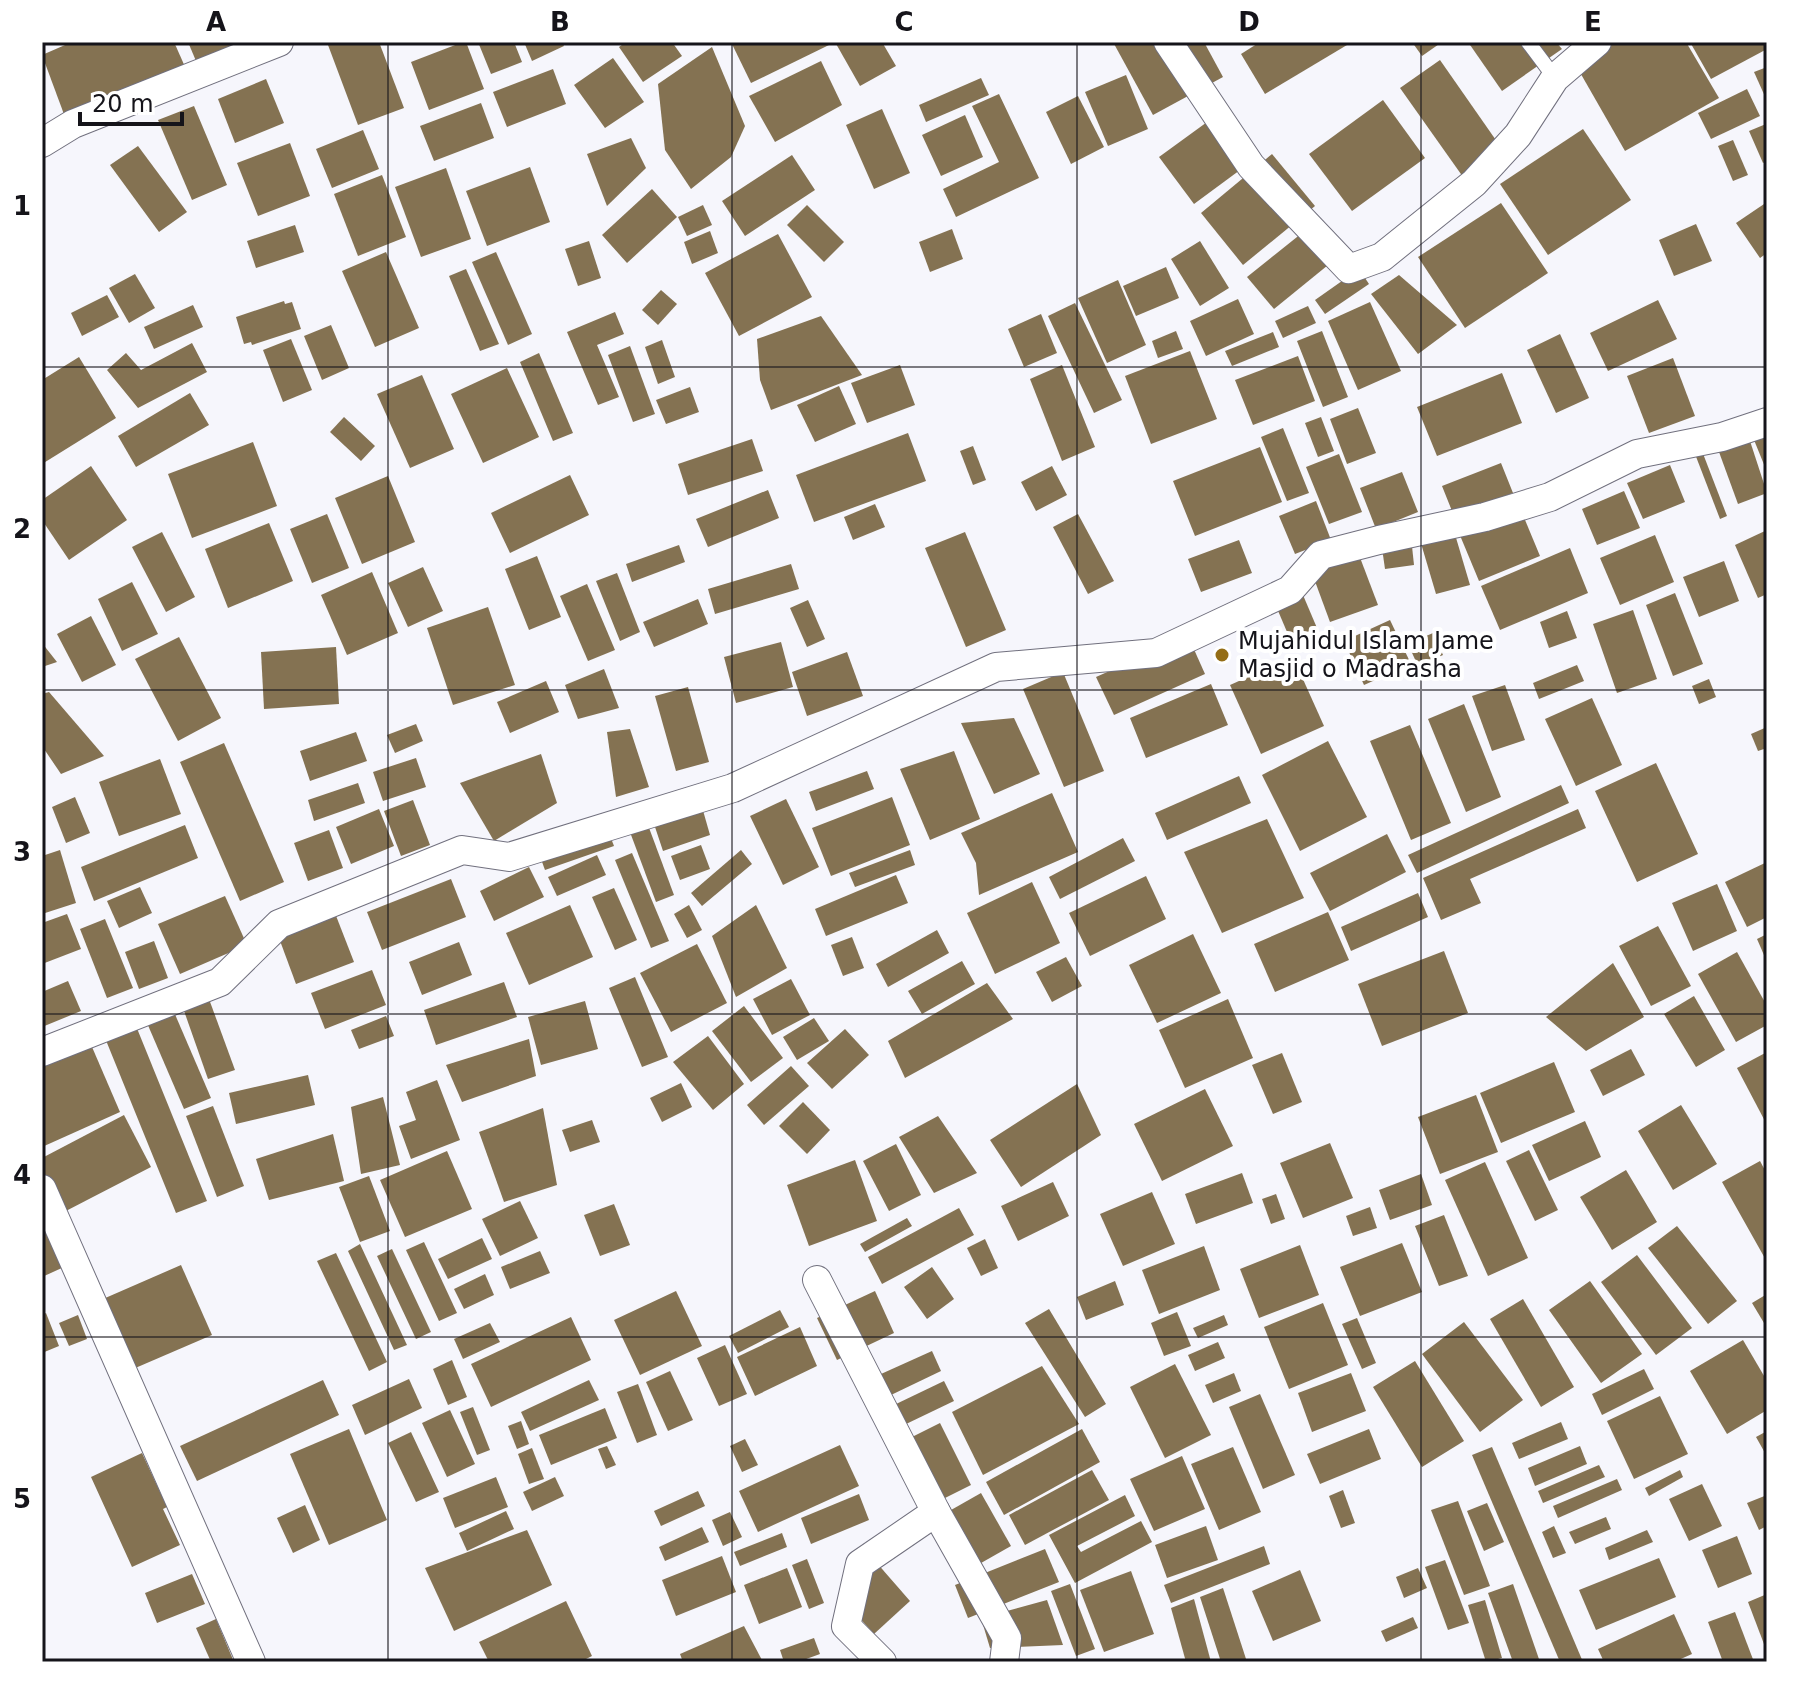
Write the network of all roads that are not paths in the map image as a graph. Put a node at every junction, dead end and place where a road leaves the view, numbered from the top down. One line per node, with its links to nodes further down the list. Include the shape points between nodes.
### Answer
1 (279, 42): 6 (street, via 73,124)
2 (1168, 42): 5 (street, via 1251,166 1349,269 1382,257 1474,183 1518,135)
3 (1528, 42): 5 (lane)
4 (1597, 42): 5 (street)
5 (1555, 78)
6 (42, 143)
7 (1767, 422): 8 (street, via 1637,454 1550,497 1485,517 1321,555 1290,590 1156,653 996,667 733,788 509,857 462,850 279,924 220,982)
8 (42, 1052)
9 (42, 1189): 12 (street)
10 (817, 1280): 11 (street)
11 (936, 1512): 13 (street, via 860,1564 846,1626); 14 (street, via 1007,1638)
12 (251, 1662)
13 (882, 1662)
14 (1004, 1662)

